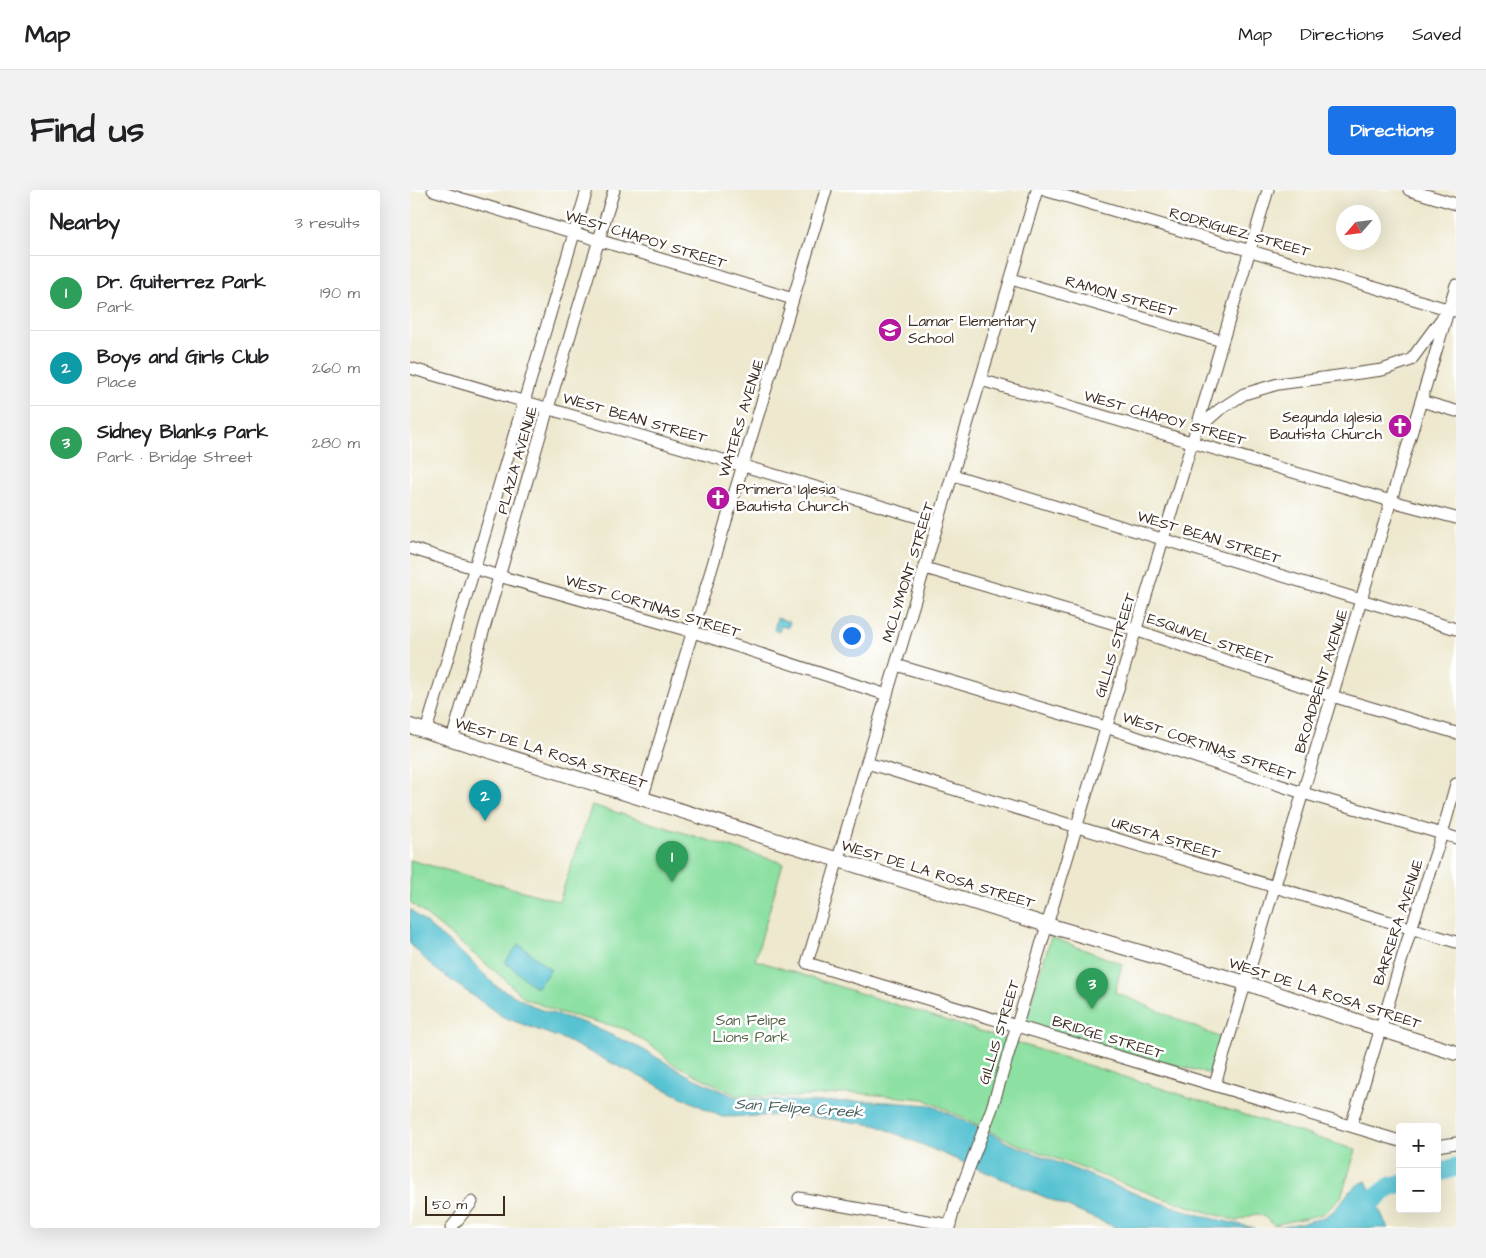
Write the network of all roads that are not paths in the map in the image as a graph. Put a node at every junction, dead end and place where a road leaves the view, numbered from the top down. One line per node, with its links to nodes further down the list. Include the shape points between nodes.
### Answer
1 (433, 190): 10 (street, WEST CHAPOY STREET)
2 (587, 190): 10 (street, PLAZA AVENUE)
3 (614, 190): 11 (street, PLAZA AVENUE)
4 (826, 190): 15 (street, WATERS AVENUE)
5 (1037, 190): 13 (street, MCLYMONT STREET)
6 (1044, 190): 12 (street, RODRIGUEZ STREET)
7 (1268, 190): 12 (street, GILLIS STREET)
8 (1409, 190): 9 (street)
9 (1456, 204)
10 (574, 233): 11 (street, WEST CHAPOY STREET); 20 (street, PLAZA AVENUE)
11 (599, 240): 15 (street, WEST CHAPOY STREET); 22 (street, PLAZA AVENUE)
12 (1249, 251): 16 (street, RODRIGUEZ STREET); 17 (street, GILLIS STREET)
13 (1011, 279): 17 (street, RAMON STREET); 19 (street, MCLYMONT STREET)
14 (1456, 285): 16 (street, BROADBENT AVENUE)
15 (793, 299): 25 (street, WATERS AVENUE)
16 (1452, 310): 21 (street, BROADBENT AVENUE); 24 (street, via 1411,360 1382,370 1278,384 1244,394 1219,410)
17 (1222, 341): 24 (street, GILLIS STREET)
18 (410, 368): 20 (street, WEST BEAN STREET)
19 (981, 380): 24 (street, WEST CHAPOY STREET); 26 (street, MCLYMONT STREET)
20 (524, 401): 22 (street, WEST BEAN STREET); 32 (street, PLAZA AVENUE)
21 (1421, 401): 23 (street); 27 (street, BROADBENT AVENUE)
22 (548, 408): 25 (street, WEST BEAN STREET); 34 (street, PLAZA AVENUE)
23 (1456, 411)
24 (1194, 436): 27 (street, WEST CHAPOY STREET); 30 (street, GILLIS STREET)
25 (743, 466): 29 (street, WEST BEAN STREET); 38 (street, WATERS AVENUE)
26 (953, 475): 29 (street, MCLYMONT STREET); 30 (street, WEST BEAN STREET)
27 (1391, 501): 28 (street, WEST CHAPOY STREET); 35 (street, BROADBENT AVENUE)
28 (1456, 518)
29 (938, 523): 33 (street, MCLYMONT STREET)
30 (1163, 538): 35 (street, WEST BEAN STREET); 37 (street, GILLIS STREET)
31 (410, 548): 32 (street, WEST CORTINAS STREET)
32 (474, 568): 34 (street, WEST CORTINAS STREET); 44 (street, PLAZA AVENUE)
33 (925, 568): 37 (street, ESQUIVEL STREET); 39 (street, MCLYMONT STREET)
34 (499, 576): 38 (street, WEST CORTINAS STREET); 46 (street, PLAZA AVENUE)
35 (1361, 599): 36 (street, WEST BEAN STREET); 41 (street, BROADBENT AVENUE)
36 (1456, 629)
37 (1136, 630): 41 (street, ESQUIVEL STREET); 43 (street, GILLIS STREET)
38 (693, 632): 40 (street, WEST CORTINAS STREET); 50 (street, WATERS AVENUE)
39 (896, 664): 40 (street, MCLYMONT STREET); 43 (street, WEST CORTINAS STREET)
40 (887, 695): 47 (street, MCLYMONT STREET)
41 (1332, 696): 45 (street, ESQUIVEL STREET); 49 (street, BROADBENT AVENUE)
42 (410, 726): 44 (street, WEST DE LA ROSA STREET)
43 (1106, 727): 49 (street, WEST CORTINAS STREET); 51 (street, GILLIS STREET)
44 (426, 730): 46 (street, WEST DE LA ROSA STREET)
45 (1456, 733)
46 (452, 739): 50 (street, WEST DE LA ROSA STREET)
47 (867, 763): 51 (street, URISTA STREET); 54 (street, MCLYMONT STREET)
48 (1456, 784): 52 (street, BARRERA AVENUE)
49 (1303, 794): 52 (street, WEST CORTINAS STREET); 55 (street, BROADBENT AVENUE)
50 (642, 799): 54 (street, WEST DE LA ROSA STREET)
51 (1076, 826): 55 (street, URISTA STREET); 56 (street, GILLIS STREET)
52 (1442, 834): 53 (street, WEST CORTINAS STREET); 57 (street, BARRERA AVENUE)
53 (1456, 838)
54 (838, 860): 56 (street, WEST DE LA ROSA STREET); 59 (street, MCLYMONT STREET)
55 (1274, 887): 57 (street, URISTA STREET); 60 (street, BROADBENT AVENUE)
56 (1047, 925): 60 (street, WEST DE LA ROSA STREET); 61 (street, GILLIS STREET)
57 (1411, 929): 58 (street, URISTA STREET); 62 (street, BARRERA AVENUE)
58 (1456, 942)
59 (807, 963): 61 (street, BRIDGE STREET)
60 (1246, 983): 62 (street, WEST DE LA ROSA STREET); 64 (street, BROADBENT AVENUE)
61 (1016, 1025): 64 (street, BRIDGE STREET); 71 (street, GILLIS STREET, via 992,1108)
62 (1380, 1029): 63 (street, WEST DE LA ROSA STREET); 65 (street, BARRERA AVENUE)
63 (1456, 1053)
64 (1215, 1084): 65 (street, BRIDGE STREET)
65 (1351, 1126): 66 (street, BRIDGE STREET)
66 (1396, 1140)
67 (1456, 1143): 68 (street)
68 (1441, 1145)
69 (799, 1198): 71 (street)
70 (472, 1202): 72 (street)
71 (949, 1226)
72 (451, 1228)

